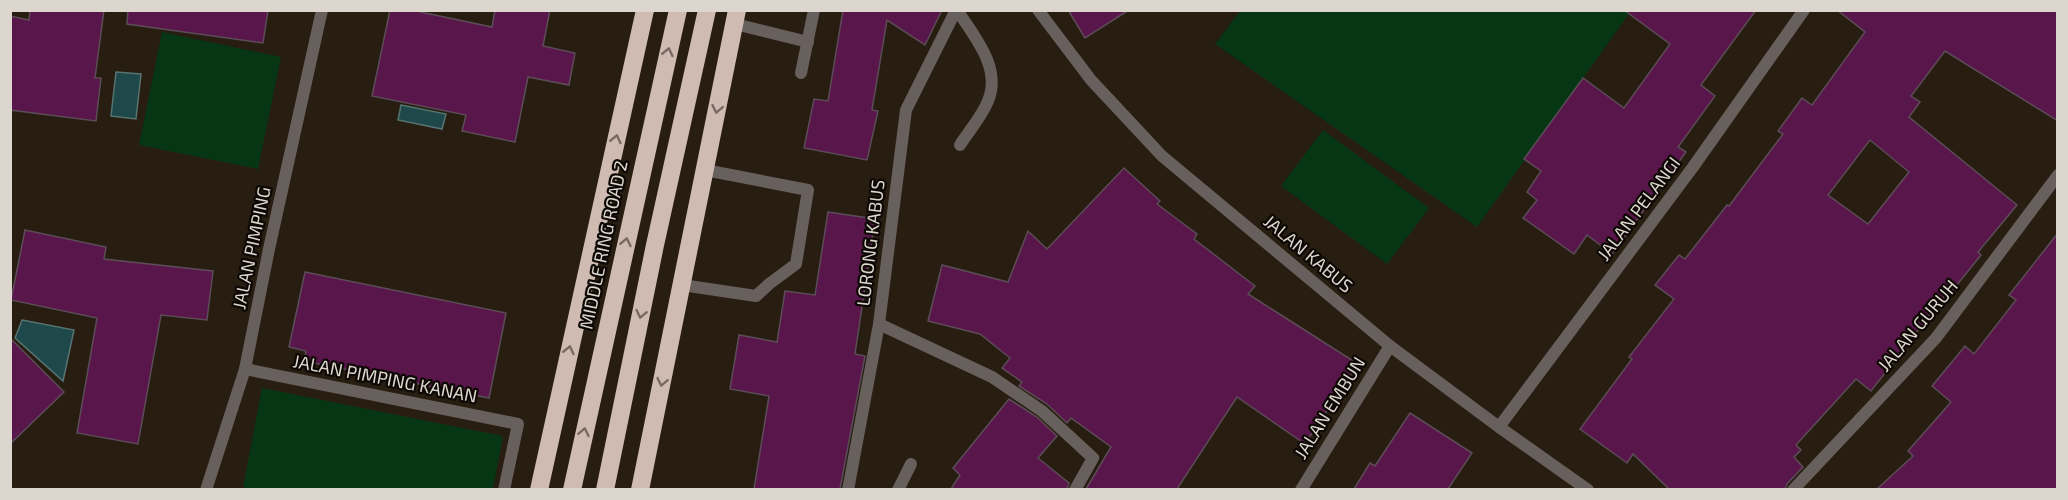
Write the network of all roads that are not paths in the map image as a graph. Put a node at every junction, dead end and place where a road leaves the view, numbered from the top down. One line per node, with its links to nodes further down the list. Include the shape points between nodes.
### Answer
1 (322, 10): 18 (street, JALAN PIMPING)
2 (645, 10): 23 (highway, one-way to 2)
3 (678, 10): 24 (highway, MIDDLE RING ROAD 2, one-way to 3)
4 (707, 10): 25 (highway, one-way to 25)
5 (814, 10): 10 (street)
6 (957, 10): 12 (street, via 984,50 991,79 988,100); 16 (street, LORONG KABUS, via 906,110)
7 (1038, 10): 17 (street, JALAN KABUS, via 1091,80 1162,156)
8 (1804, 10): 19 (street, JALAN PELANGI)
9 (736, 17): 10 (street); 13 (highway, one-way to 13)
10 (808, 42): 11 (street)
11 (801, 73)
12 (960, 145)
13 (705, 170): 15 (highway); 15 (street, via 808,190 796,264 756,296)
14 (2058, 175): 32 (street, JALAN GURUH, via 1936,338)
15 (682, 285): 26 (highway, one-way to 26)
16 (879, 324): 27 (street, LORONG KABUS); 29 (street, via 992,377 1042,411 1093,458)
17 (1390, 346): 19 (street, JALAN KABUS); 30 (street, JALAN EMBUN)
18 (245, 369): 21 (street, JALAN PIMPING); 22 (street, JALAN PIMPING KANAN, via 518,424)
19 (1499, 428): 31 (street, JALAN KABUS)
20 (911, 464): 28 (street)
21 (206, 489)
22 (504, 489)
23 (539, 489)
24 (572, 489)
25 (605, 489)
26 (640, 489)
27 (848, 489)
28 (898, 489)
29 (1075, 489)
30 (1301, 489)
31 (1587, 489)
32 (1793, 489)

